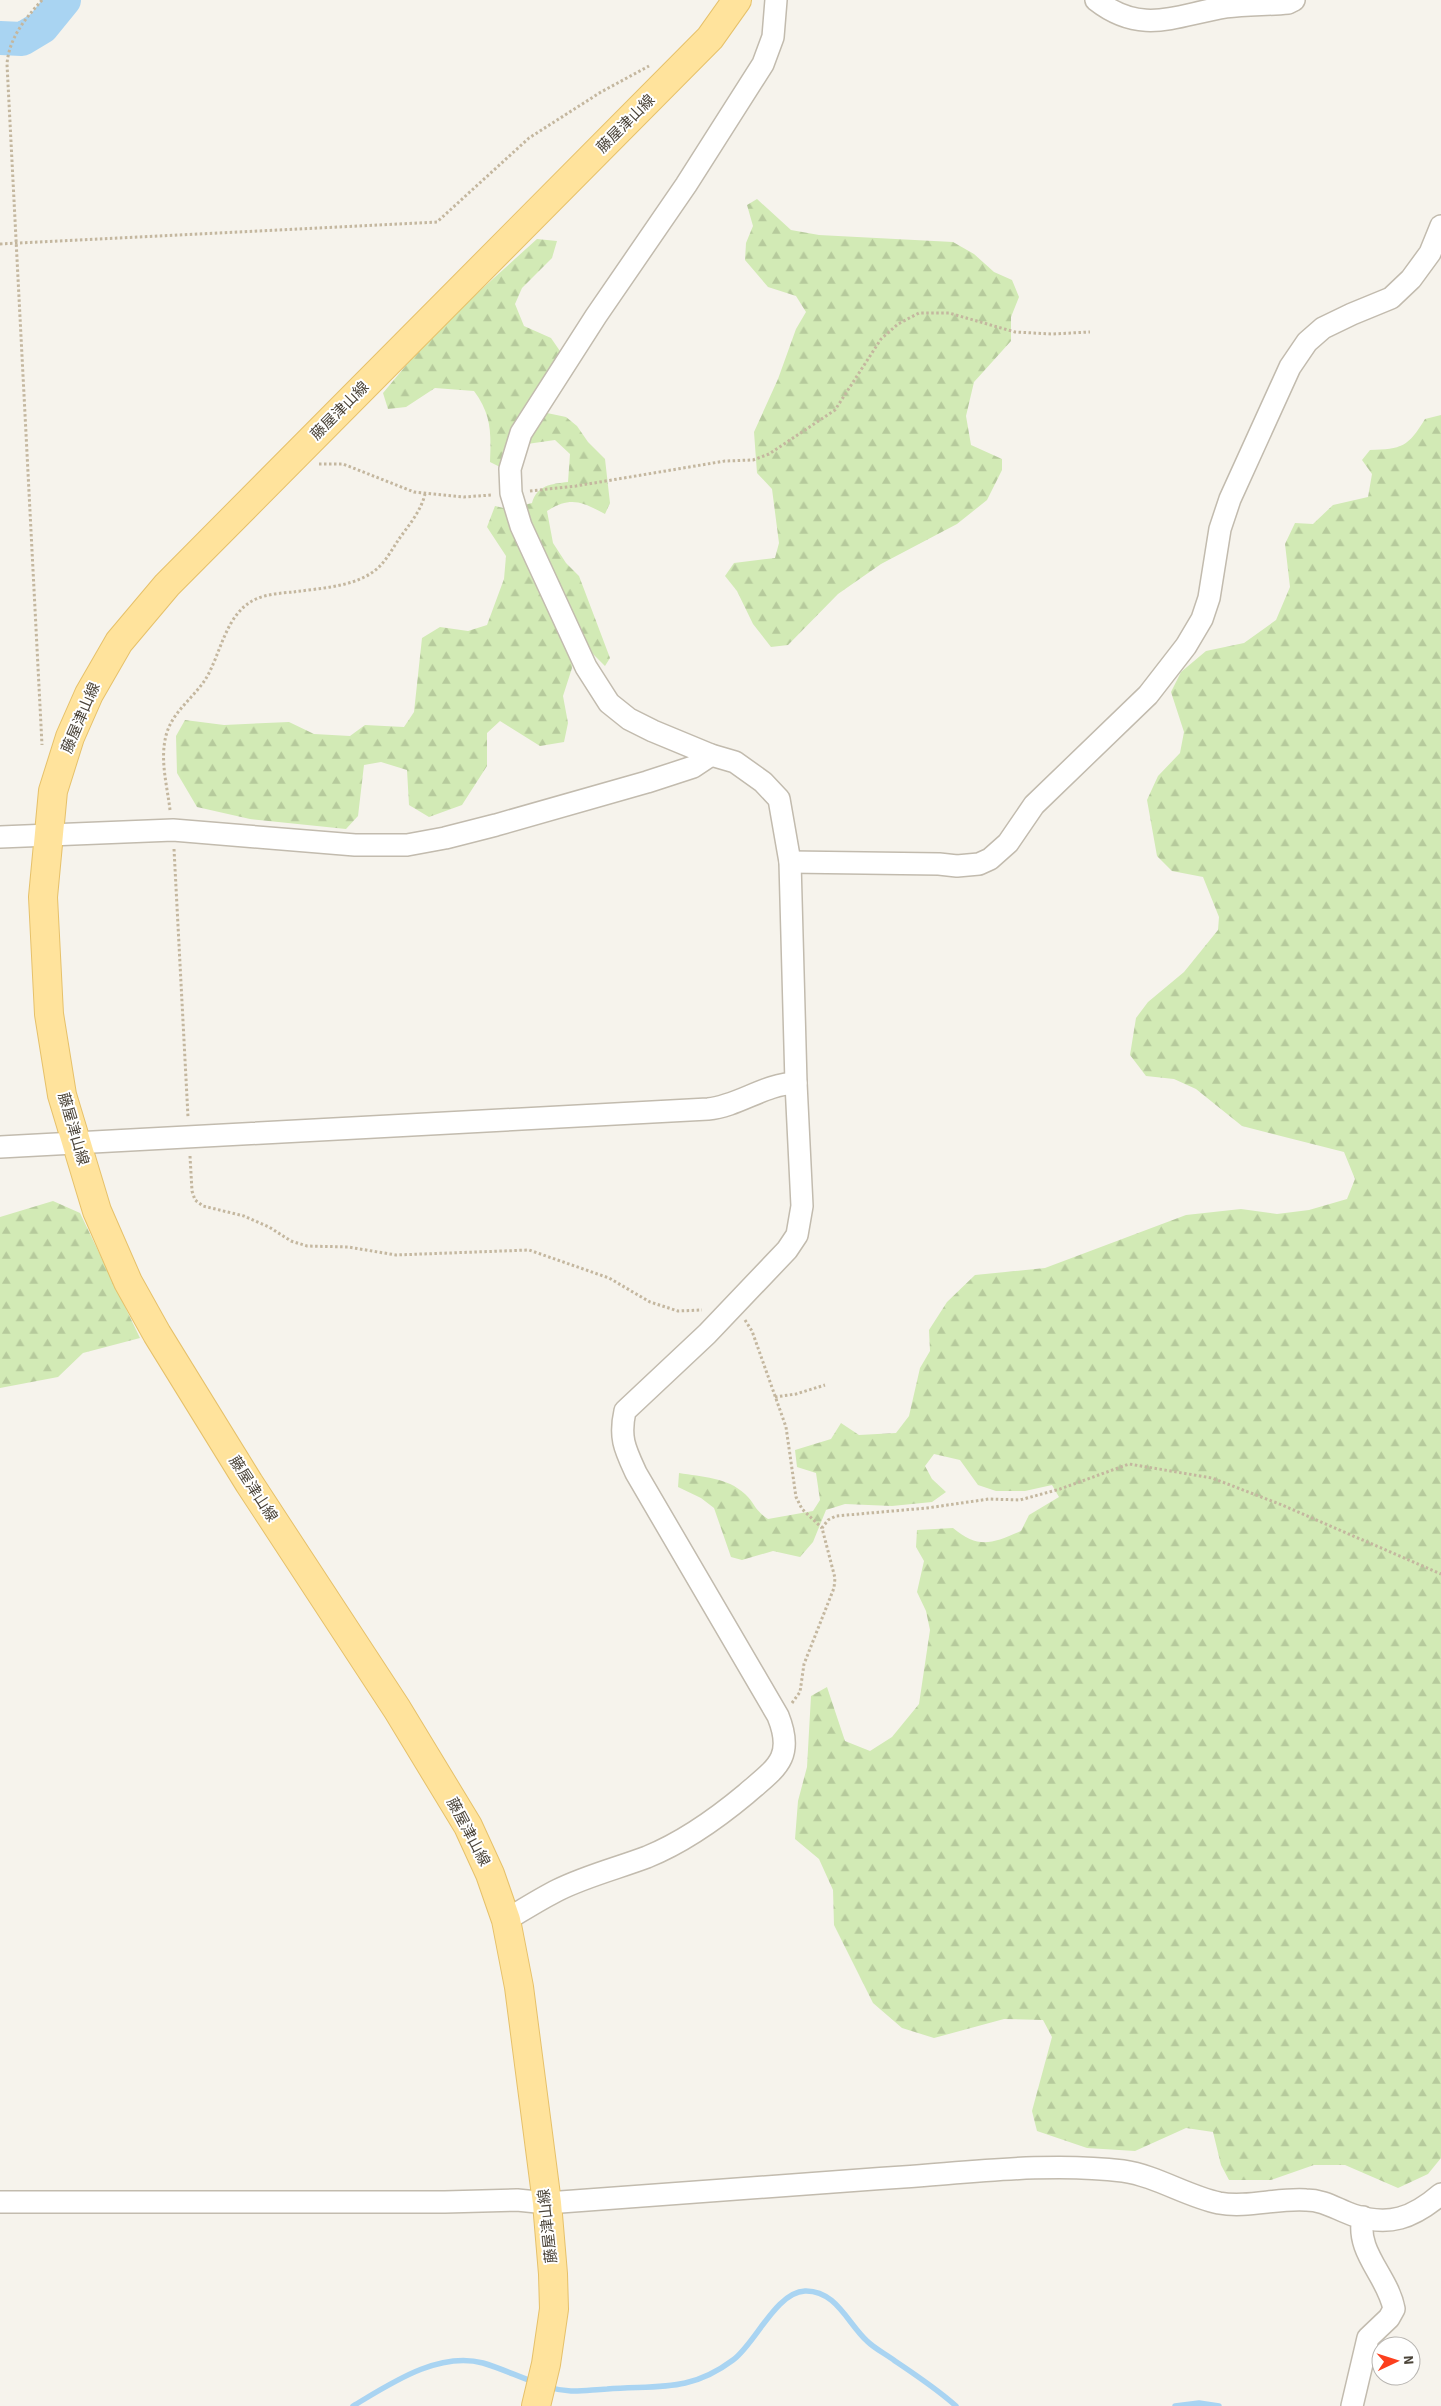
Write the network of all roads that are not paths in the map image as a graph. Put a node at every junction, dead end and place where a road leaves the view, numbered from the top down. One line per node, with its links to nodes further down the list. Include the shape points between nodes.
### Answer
1 (737, 0): 7 (main road, 藤屋津山線, via 710,38 167,585 118,642 70,737 54,791)
2 (776, 0): 6 (street, via 772,36 763,64 521,433 510,469 511,493 521,526 586,667 609,702 629,719)
3 (1096, 0): 4 (street, via 1123,17 1148,21)
4 (1294, 0)
5 (1441, 226): 9 (street, via 1430,253 1411,279 1391,298 1322,328 1307,342 1290,367 1230,499 1220,529 1209,598 1202,619 1186,646 1148,695 1034,805 1008,843 990,859 964,866)
6 (711, 755): 7 (street, via 693,767 647,782 488,827 407,845 354,845 173,830); 9 (street, via 745,768 779,799)
7 (48, 835): 8 (street); 11 (main road, 藤屋津山線, via 43,897 49,1014 62,1095)
8 (0, 838)
9 (790, 862): 10 (street)
10 (796, 1083): 11 (street, via 770,1086 714,1108); 13 (street, via 802,1206 798,1236 731,1310 625,1411 622,1427 623,1444 636,1473 778,1716 785,1734 784,1754 772,1771 722,1814 682,1841 559,1890)
11 (76, 1144): 12 (street); 13 (main road, 藤屋津山線, via 97,1211 152,1327 248,1482 397,1709 468,1826)
12 (0, 1148)
13 (506, 1920): 16 (main road, 藤屋津山線, via 519,1987)
14 (1441, 2194): 17 (street, via 1422,2210 1399,2219)
15 (0, 2202): 16 (street, via 517,2200)
16 (546, 2203): 17 (street, via 1032,2168 1124,2171 1219,2203 1304,2199 1322,2201); 18 (main road, 藤屋津山線, via 554,2309)
17 (1363, 2217): 19 (street, via 1364,2245 1386,2283 1394,2309 1368,2338)
18 (537, 2400)
19 (1352, 2406)

